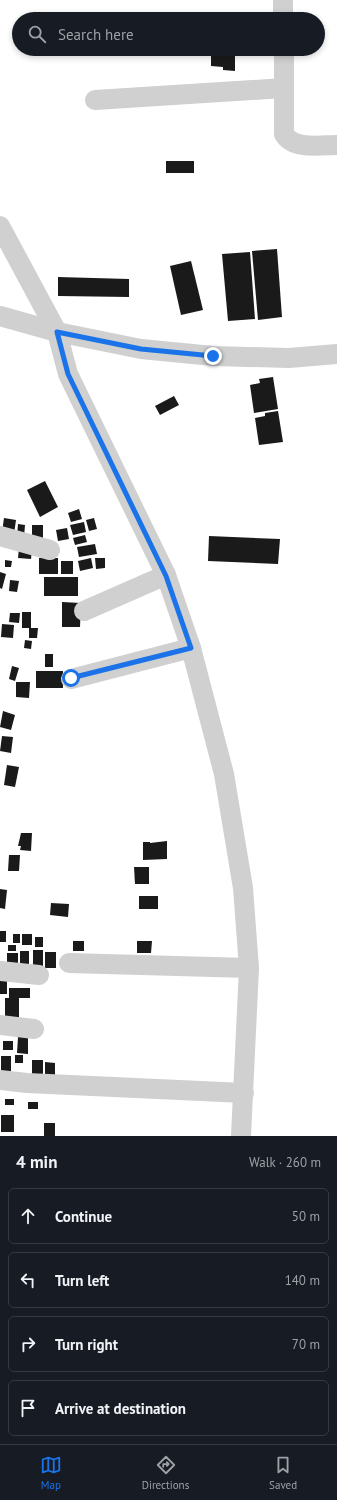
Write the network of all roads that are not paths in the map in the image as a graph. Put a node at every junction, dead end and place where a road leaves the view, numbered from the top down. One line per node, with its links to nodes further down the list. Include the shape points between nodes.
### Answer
1 (283, 0): 2 (street)
2 (283, 12)
3 (284, 56): 4 (street)
4 (284, 88): 5 (street); 6 (street, via 284,134 287,139 301,145)
5 (95, 100)
6 (337, 145)
7 (0, 226): 9 (street)
8 (1, 320): 9 (street)
9 (57, 332): 10 (street, via 141,349 213,356 290,358); 13 (street, via 68,374)
10 (337, 354)
11 (0, 536): 12 (street)
12 (50, 550)
13 (166, 576): 14 (street); 15 (street)
14 (84, 611)
15 (191, 648): 16 (street); 18 (street, via 224,774 243,888)
16 (71, 678)
17 (70, 963): 18 (street)
18 (249, 968): 24 (street)
19 (0, 971): 20 (street)
20 (39, 974)
21 (0, 1025): 22 (street)
22 (34, 1029)
23 (0, 1080): 24 (street)
24 (244, 1093): 25 (street)
25 (241, 1136)

